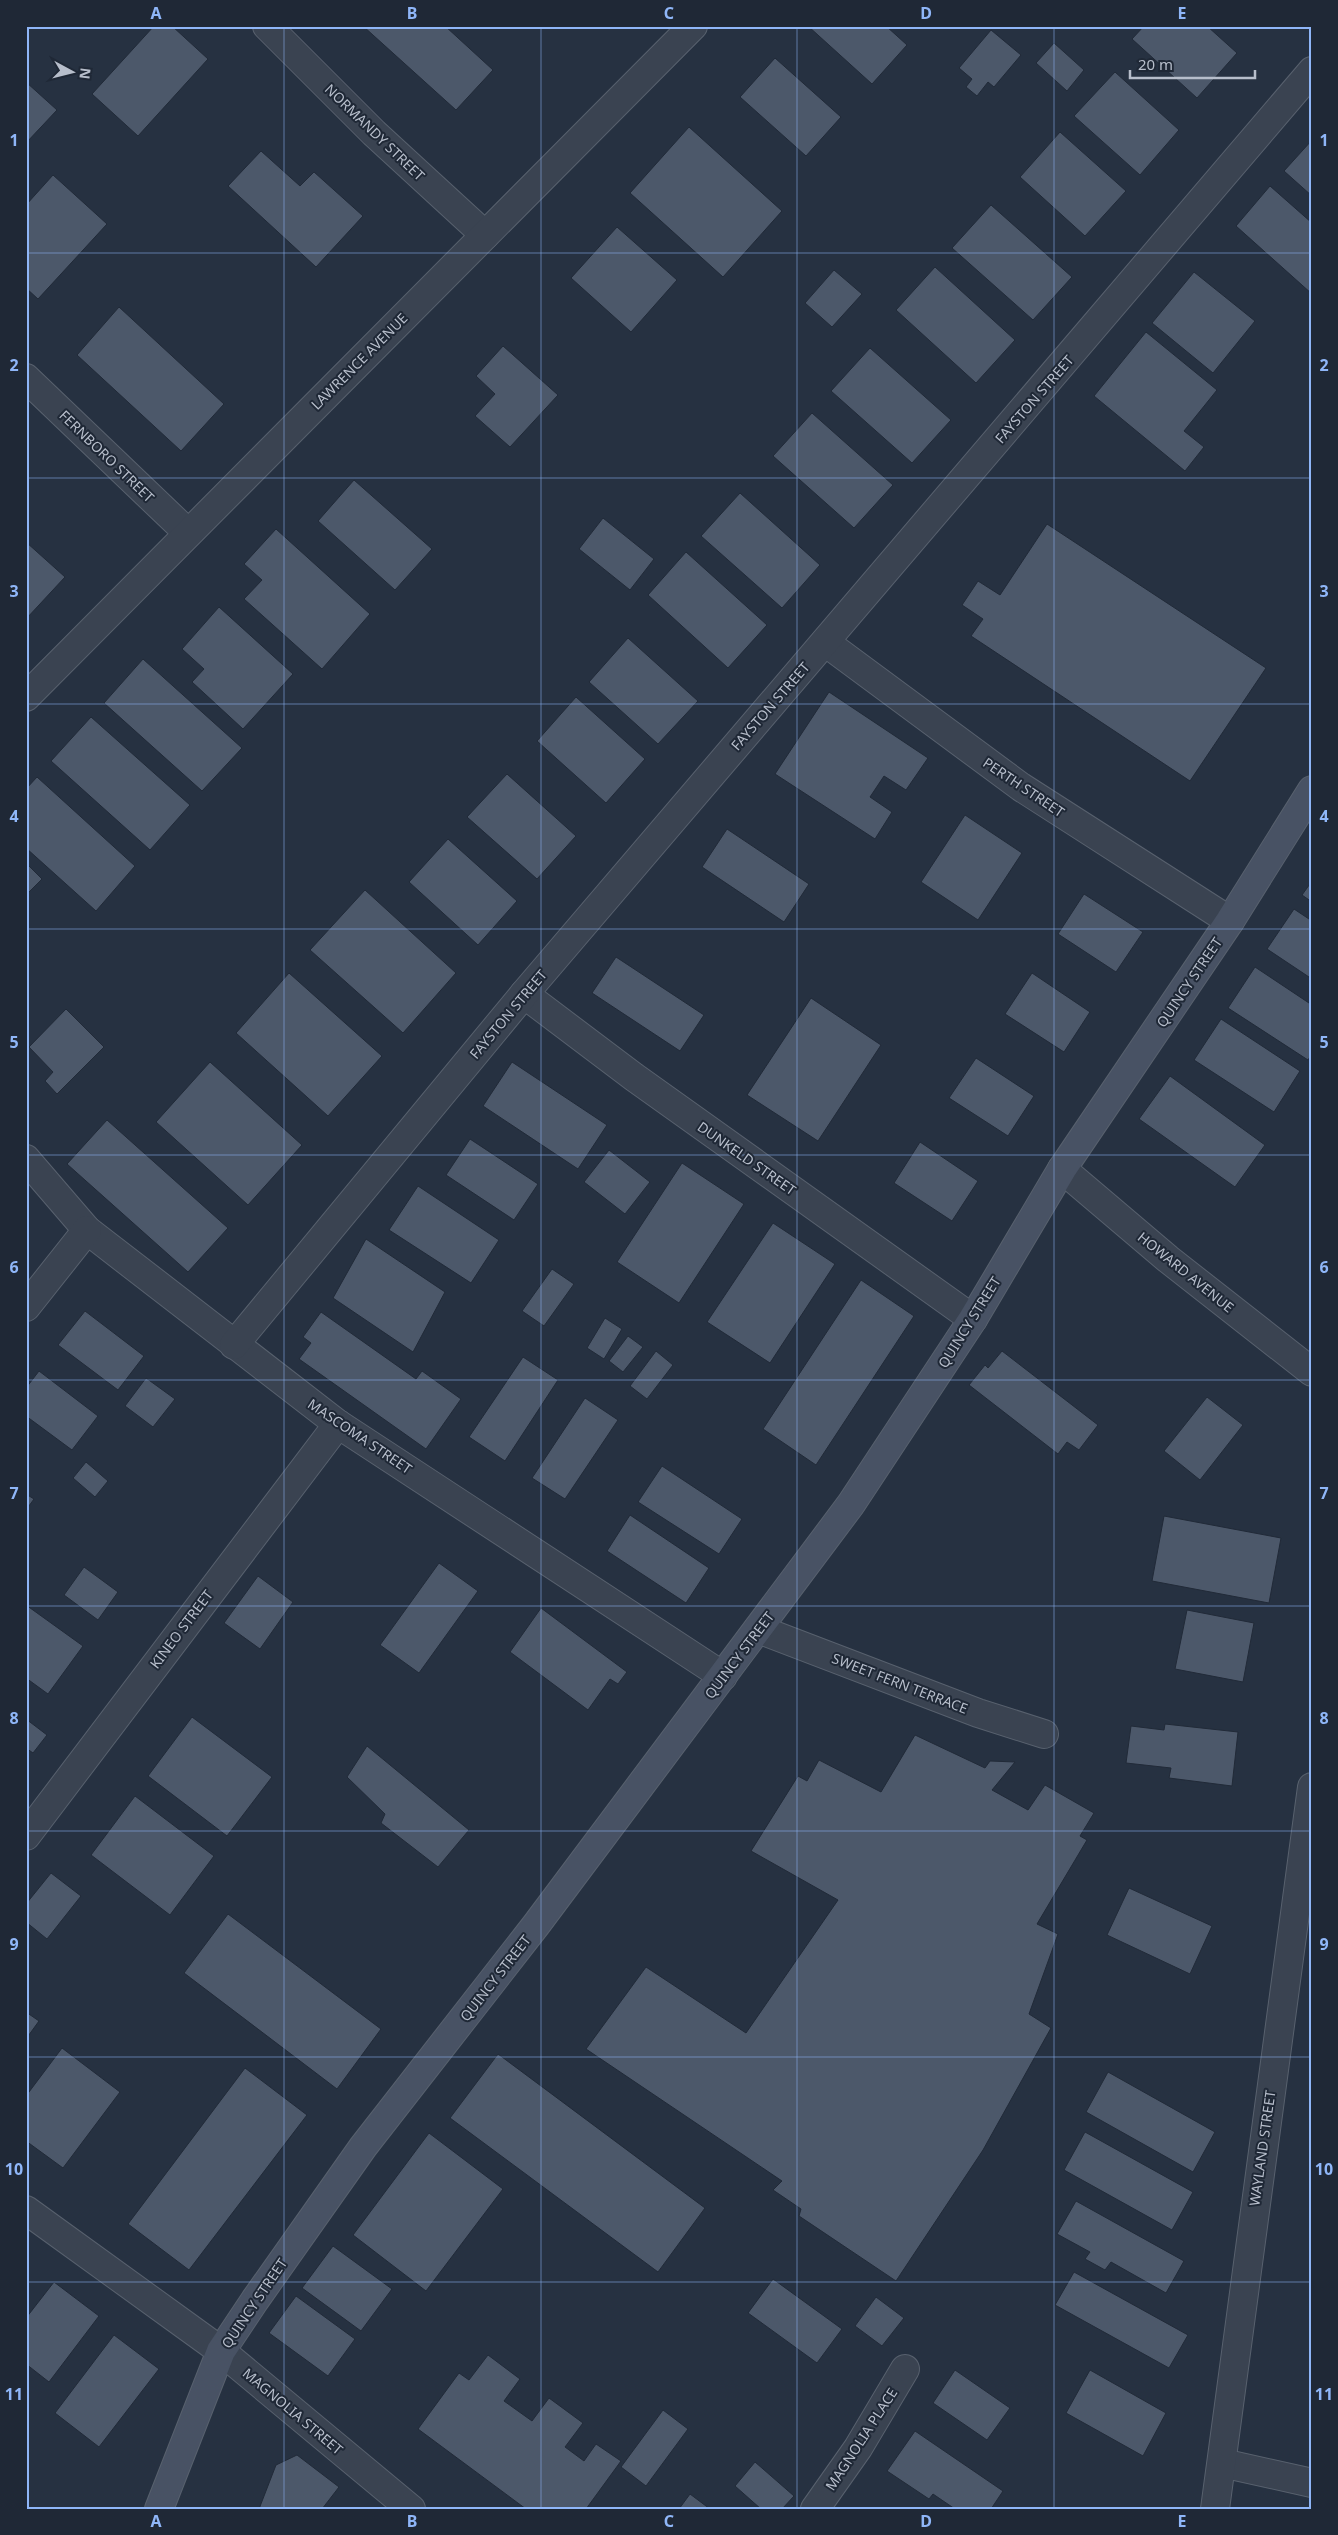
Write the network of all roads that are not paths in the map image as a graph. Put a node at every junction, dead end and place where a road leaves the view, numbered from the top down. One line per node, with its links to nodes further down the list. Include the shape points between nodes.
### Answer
1 (267, 26): 4 (street, NORMANDY STREET, via 374,133)
2 (693, 26): 4 (street, LAWRENCE AVENUE)
3 (1312, 71): 7 (street, FAYSTON STREET)
4 (485, 235): 6 (street, LAWRENCE AVENUE)
5 (26, 378): 6 (street, FERNBORO STREET)
6 (188, 533): 8 (street, LAWRENCE AVENUE)
7 (825, 642): 10 (street, PERTH STREET, via 1020,787); 11 (street, FAYSTON STREET)
8 (26, 697)
9 (1312, 790): 10 (main road, QUINCY STREET)
10 (1230, 921): 13 (main road, QUINCY STREET)
11 (524, 994): 16 (street, DUNKELD STREET, via 634,1078); 17 (street, FAYSTON STREET)
12 (26, 1159): 14 (street, MASCOMA STREET)
13 (1062, 1169): 16 (main road, QUINCY STREET); 18 (street, HOWARD AVENUE, via 1176,1265)
14 (86, 1230): 15 (street); 17 (street, MASCOMA STREET)
15 (26, 1307)
16 (973, 1319): 20 (main road, QUINCY STREET, via 851,1504)
17 (234, 1345): 19 (street, MASCOMA STREET)
18 (1312, 1372)
19 (338, 1424): 21 (street, MASCOMA STREET); 24 (street, KINEO STREET)
20 (758, 1629): 21 (main road, QUINCY STREET); 22 (street, SWEET FERN TERRACE, via 978,1713)
21 (723, 1676): 26 (main road, QUINCY STREET, via 363,2148)
22 (1044, 1734)
23 (1312, 1787): 28 (street, WAYLAND STREET, via 1249,2239)
24 (26, 1836)
25 (26, 2210): 26 (street, MAGNOLIA STREET)
26 (221, 2351): 30 (main road, QUINCY STREET); 31 (street, MAGNOLIA STREET)
27 (905, 2369): 32 (street, MAGNOLIA PLACE, via 858,2448)
28 (1222, 2463): 29 (street); 33 (street, WAYLAND STREET)
29 (1312, 2483)
30 (159, 2509)
31 (411, 2509)
32 (816, 2509)
33 (1215, 2509)

